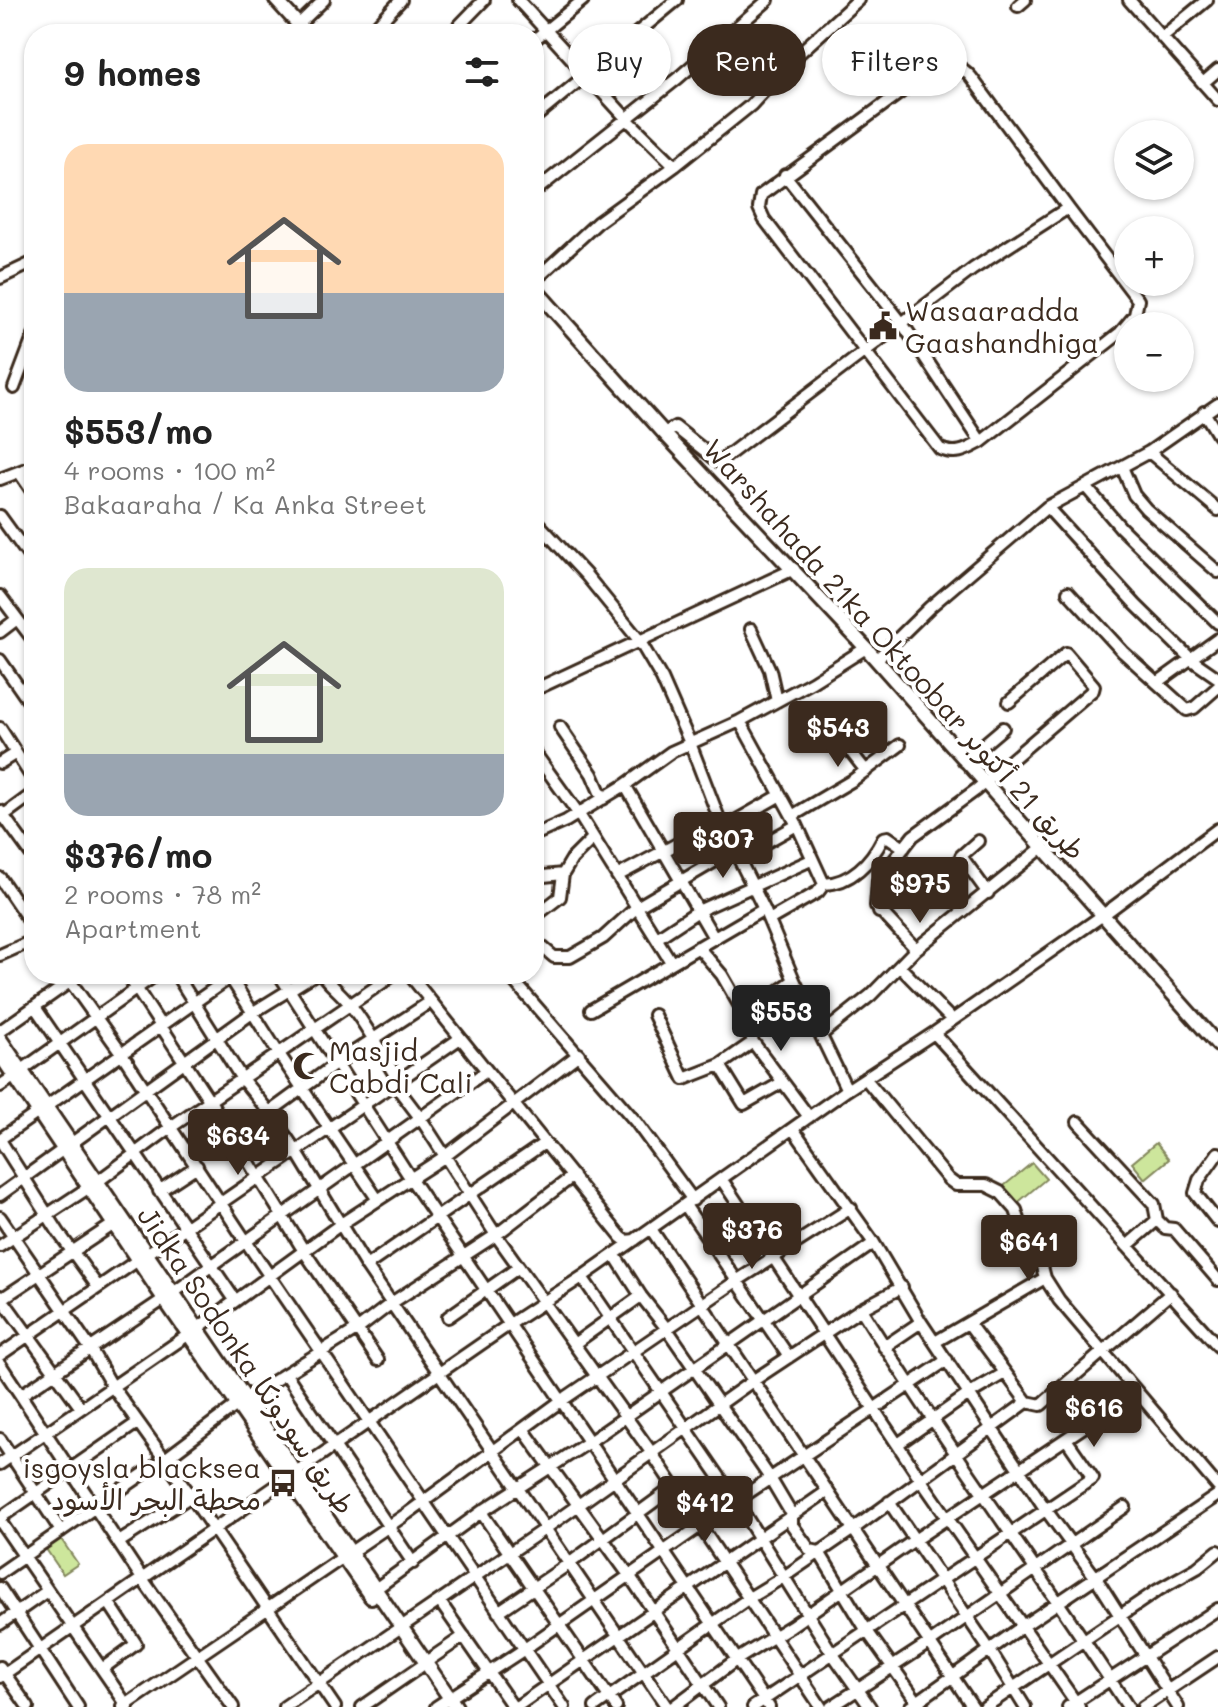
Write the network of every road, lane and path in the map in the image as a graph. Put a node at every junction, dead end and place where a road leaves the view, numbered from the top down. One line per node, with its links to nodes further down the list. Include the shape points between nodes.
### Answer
1 (276, 0): 12 (main road)
2 (324, 0): 13 (street)
3 (401, 0): 14 (street)
4 (484, 0): 15 (street)
5 (518, 0): 16 (street)
6 (583, 0): 18 (street)
7 (677, 0): 17 (street)
8 (768, 0): 27 (street)
9 (858, 0): 28 (street, via 751,105)
10 (1129, 0): 19 (street)
11 (1207, 0): 19 (street)
12 (298, 24)
13 (306, 24)
14 (378, 24)
15 (461, 24)
16 (541, 24)
17 (647, 24)
18 (546, 29): 20 (street)
19 (1162, 37): 22 (street)
20 (568, 54)
21 (1218, 70): 22 (street)
22 (1203, 83): 25 (street)
23 (568, 89): 26 (street)
24 (606, 96): 27 (street)
25 (1218, 100)
26 (544, 110)
27 (627, 119): 28 (street); 30 (street)
28 (675, 166): 33 (street, via 598,222)
29 (785, 175): 31 (street, via 935,67 955,65 971,77); 36 (street); 37 (street, via 761,195 759,208)
30 (544, 184)
31 (1068, 208): 36 (street); 44 (street, via 1138,300 1135,315 1120,333)
32 (24, 267): 34 (street)
33 (544, 272)
34 (0, 278)
35 (544, 299): 42 (main road, Warshahada 21ka Oktoobar طريق 21 أكتوبر)
36 (902, 323): 37 (street); 44 (street)
37 (864, 350): 42 (street, via 719,462 675,427); 44 (street, via 940,449 953,453)
38 (24, 362): 39 (street)
39 (14, 388)
40 (1218, 404): 41 (street)
41 (1204, 412): 43 (street); 45 (street)
42 (664, 433): 57 (main road, Warshahada 21ka Oktoobar طريق 21 أكتوبر)
43 (1218, 435)
44 (981, 442)
45 (1149, 452): 46 (street); 53 (street)
46 (1122, 467): 51 (street); 58 (street, via 1146,509)
47 (24, 470): 48 (street)
48 (19, 472): 49 (street); 50 (street)
49 (0, 479)
50 (24, 479)
51 (1086, 487): 52 (street); 62 (street)
52 (1047, 507): 70 (street, via 965,575); 71 (street)
53 (1218, 510)
54 (0, 516): 56 (street)
55 (544, 530): 67 (street)
56 (24, 547)
57 (794, 569): 67 (street); 68 (main road, Warshahada 21ka Oktoobar طريق 21 أكتوبر)
58 (1218, 572)
59 (1068, 592): 74 (street)
60 (0, 596): 61 (street)
61 (17, 619): 63 (street); 65 (street)
62 (1218, 623)
63 (24, 628)
64 (751, 629): 77 (street)
65 (0, 632)
66 (1218, 639): 71 (street)
67 (639, 640): 73 (street); 83 (street)
68 (866, 648): 70 (main road, Warshahada 21ka Oktoobar طريق 21 أكتوبر); 77 (street)
69 (0, 660): 76 (street)
70 (876, 660): 87 (main road, Warshahada 21ka Oktoobar طريق 21 أكتوبر)
71 (1192, 660): 72 (street); 74 (street)
72 (1218, 678)
73 (544, 682)
74 (1157, 683): 75 (street, via 1187,710)
75 (1218, 687)
76 (24, 695)
77 (777, 701): 79 (street)
78 (1009, 702): 92 (street, via 1066,653 1094,686)
79 (740, 721): 83 (street); 94 (street)
80 (560, 727): 95 (street)
81 (0, 728): 86 (street)
82 (1003, 728): 87 (street)
83 (690, 743): 93 (street); 100 (street)
84 (900, 745): 91 (street)
85 (848, 748): 91 (street)
86 (16, 753): 88 (street); 89 (street)
87 (964, 761): 92 (main road, Warshahada 21ka Oktoobar طريق 21 أكتوبر)
88 (0, 763)
89 (24, 765)
90 (544, 766): 97 (street)
91 (866, 771): 99 (street)
92 (984, 783): 106 (main road, Warshahada 21ka Oktoobar طريق 21 أكتوبر); 107 (street, via 935,817)
93 (625, 785): 95 (street); 108 (street)
94 (779, 796): 99 (street); 100 (street)
95 (603, 799): 97 (street)
96 (24, 800): 98 (street)
97 (578, 813): 102 (street); 103 (street)
98 (1, 815): 105 (street)
99 (794, 820): 109 (street); 110 (street)
100 (721, 825): 108 (street); 109 (street)
101 (1218, 829): 126 (street)
102 (544, 830)
103 (593, 838): 111 (street); 113 (street)
104 (978, 841): 119 (street, via 961,856)
105 (24, 845)
106 (1043, 847): 119 (street); 126 (main road, Warshahada 21ka Oktoobar طريق 21 أكتوبر)
107 (904, 848): 117 (street, via 883,838 868,862 850,877); 123 (street, via 876,886)
108 (662, 852): 113 (street); 116 (street)
109 (736, 854): 116 (street); 118 (street)
110 (811, 860): 117 (street); 118 (street)
111 (563, 874): 112 (street); 121 (street, via 560,897)
112 (544, 876)
113 (617, 876): 120 (street)
114 (918, 876): 123 (street, via 910,889)
115 (0, 878): 124 (street)
116 (679, 881): 120 (street); 122 (street)
117 (824, 884): 125 (street, via 818,892)
118 (753, 886): 122 (street); 125 (street)
119 (988, 893): 132 (street)
120 (637, 907): 127 (street); 131 (street, via 603,938 570,957 554,957)
121 (544, 909)
122 (698, 911): 127 (street); 128 (street)
123 (879, 912): 132 (street)
124 (24, 913)
125 (766, 915): 128 (street); 136 (street)
126 (1103, 915): 161 (street); 173 (main road, Warshahada 21ka Oktoobar طريق 21 أكتوبر)
127 (657, 938): 134 (street)
128 (714, 938): 130 (street)
129 (24, 944): 133 (street)
130 (698, 947): 134 (street); 159 (street)
131 (544, 948)
132 (916, 949): 135 (street)
133 (0, 954)
134 (671, 962): 156 (street)
135 (900, 967): 161 (street); 166 (street)
136 (794, 980): 159 (street); 166 (street)
137 (60, 984): 155 (street)
138 (71, 984): 160 (street)
139 (134, 984): 150 (street)
140 (144, 984): 150 (street)
141 (182, 984): 152 (street)
142 (219, 984): 152 (street)
143 (236, 984): 157 (street)
144 (286, 984): 151 (street)
145 (301, 984): 151 (street)
146 (329, 984): 154 (street)
147 (380, 984): 154 (street)
148 (416, 984): 153 (street)
149 (517, 984): 176 (street)
150 (137, 989): 160 (street); 162 (street)
151 (291, 991): 157 (street); 163 (street)
152 (194, 1002): 162 (street); 167 (street)
153 (430, 1002): 169 (street); 170 (street)
154 (350, 1004): 163 (street); 170 (street)
155 (35, 1007): 164 (street); 171 (street)
156 (591, 1010)
157 (252, 1013): 167 (street); 175 (street)
158 (654, 1015): 180 (street, via 684,1079)
159 (745, 1015): 172 (street)
160 (95, 1016): 171 (street); 174 (street)
161 (952, 1020): 165 (street)
162 (161, 1026): 174 (street); 178 (street)
163 (316, 1029): 175 (street); 179 (street)
164 (0, 1031)
165 (934, 1033): 183 (street); 245 (street)
166 (822, 1034): 191 (street)
167 (218, 1038): 178 (street); 184 (street)
168 (0, 1039): 182 (main road, Jidka Sodonka طريق سودونكا)
169 (459, 1039): 181 (street); 186 (street)
170 (372, 1040): 179 (street); 186 (street)
171 (61, 1042): 182 (street); 185 (street)
172 (753, 1042): 180 (street); 187 (street)
173 (1218, 1045)
174 (122, 1054): 185 (street); 189 (street)
175 (279, 1054): 184 (street); 190 (street)
176 (579, 1054): 194 (street); 227 (street, via 636,1122)
177 (0, 1055): 182 (main road, Jidka Sodonka طريق سودونكا)
178 (184, 1062): 189 (street); 192 (street)
179 (337, 1063): 190 (street); 193 (street)
180 (720, 1065): 187 (street, via 744,1104)
181 (485, 1072): 194 (street); 199 (street)
182 (18, 1073): 188 (street); 195 (main road, Jidka Sodonka طريق سودونكا)
183 (865, 1078): 191 (street); 258 (street, via 948,1179 1000,1192 1037,1247)
184 (242, 1079): 192 (street); 196 (street)
185 (87, 1080): 195 (street); 197 (street)
186 (398, 1080): 193 (street); 199 (street, via 396,1086)
187 (781, 1083): 198 (street)
188 (0, 1086)
189 (145, 1089): 197 (street); 201 (street)
190 (303, 1089): 196 (street); 202 (street)
191 (847, 1090): 198 (street)
192 (210, 1101): 201 (street); 204 (street)
193 (364, 1104): 202 (street); 206 (street)
194 (514, 1106): 207 (street); 212 (street)
195 (43, 1110): 205 (street); 208 (main road, Jidka Sodonka طريق سودونكا)
196 (269, 1112): 204 (street); 209 (street)
197 (110, 1116): 208 (street); 210 (street)
198 (809, 1117): 203 (street)
199 (421, 1119): 206 (street); 212 (street)
200 (1078, 1122): 233 (street, via 1154,1204)
201 (171, 1127): 210 (street); 214 (street)
202 (330, 1127): 209 (street); 213 (street)
203 (793, 1129): 219 (street); 228 (street)
204 (234, 1138): 217 (street)
205 (0, 1140): 216 (street)
206 (387, 1143): 213 (street); 218 (street)
207 (543, 1144): 215 (street); 224 (street)
208 (68, 1146): 216 (street); 220 (main road, Jidka Sodonka طريق سودونكا)
209 (296, 1151): 217 (street); 221 (street)
210 (135, 1152): 220 (street); 222 (street)
211 (1218, 1153): 234 (street, via 1195,1193)
212 (444, 1157): 218 (street); 224 (street)
213 (353, 1165): 221 (street); 225 (street)
214 (197, 1166): 222 (street); 226 (street)
215 (573, 1176): 239 (street); 242 (street, via 621,1237)
216 (24, 1177): 223 (street); 229 (street)
217 (258, 1178): 226 (street); 230 (street)
218 (411, 1179): 225 (street); 231 (street)
219 (722, 1180): 227 (street); 251 (street)
220 (93, 1184): 229 (street); 235 (main road, Jidka Sodonka طريق سودونكا); 250 (main road, Jidka Sodonka طريق سودونكا)
221 (319, 1189): 230 (street); 236 (street)
222 (159, 1191): 237 (street)
223 (0, 1195)
224 (469, 1195): 231 (street); 239 (street)
225 (378, 1200): 236 (street)
226 (221, 1202): 237 (street); 241 (street)
227 (689, 1203): 238 (street); 259 (street)
228 (851, 1208): 243 (street); 251 (street)
229 (47, 1214): 240 (street); 246 (street)
230 (281, 1216): 241 (street); 247 (street)
231 (436, 1216): 249 (street); 253 (street)
232 (0, 1217): 240 (street)
233 (1157, 1220): 245 (street); 260 (street, via 1174,1229)
234 (1218, 1222)
235 (114, 1224): 246 (street); 250 (main road, Jidka Sodonka طريق سودونكا)
236 (341, 1224): 247 (street); 253 (street)
237 (185, 1227): 250 (street); 252 (street)
238 (651, 1229): 242 (street); 272 (street)
239 (496, 1235): 249 (street); 254 (street)
240 (13, 1237): 244 (street); 255 (street)
241 (245, 1240): 252 (street); 256 (street)
242 (635, 1240): 248 (street)
243 (874, 1243): 262 (street); 267 (street)
244 (0, 1246)
245 (1127, 1246): 264 (street)
246 (73, 1250): 255 (street); 261 (street)
247 (304, 1251): 256 (street); 281 (street)
248 (614, 1254): 257 (street); 266 (street)
249 (463, 1255): 263 (street); 270 (street)
250 (142, 1257): 261 (street); 265 (main road, Jidka Sodonka طريق سودونكا)
251 (775, 1257): 259 (street); 267 (street)
252 (211, 1265): 265 (street); 269 (street)
253 (366, 1266): 270 (street)
254 (519, 1267): 263 (street); 271 (street)
255 (38, 1274): 268 (street); 274 (street)
256 (271, 1275): 269 (street); 292 (street)
257 (582, 1277): 271 (street); 276 (street)
258 (1045, 1278): 280 (street); 294 (street)
259 (738, 1280): 272 (street); 277 (street)
260 (1218, 1280)
261 (98, 1287): 274 (street)
262 (902, 1287): 273 (street); 278 (street)
263 (486, 1291): 275 (street); 279 (street)
264 (1171, 1293): 289 (street); 294 (street)
265 (168, 1296): 283 (main road, Jidka Sodonka طريق سودونكا); 291 (street)
266 (641, 1296): 276 (street); 282 (street)
267 (800, 1296): 277 (street); 284 (street)
268 (1, 1298): 285 (street)
269 (235, 1300): 283 (street)
270 (393, 1302): 281 (street); 302 (street)
271 (543, 1302): 279 (street); 287 (street)
272 (702, 1305): 282 (street); 288 (street)
273 (861, 1309): 284 (street); 290 (street)
274 (64, 1311): 285 (street); 291 (street)
275 (448, 1317)
276 (609, 1318): 287 (street); 293 (street)
277 (764, 1320): 288 (street); 296 (street)
278 (921, 1322): 286 (street); 290 (street)
279 (510, 1324): 302 (street); 313 (street)
280 (969, 1324): 286 (street); 304 (street)
281 (358, 1329): 292 (street); 297 (street)
282 (667, 1329): 293 (street); 300 (street)
283 (194, 1331): 308 (street); 312 (main road, Jidka Sodonka طريق سودونكا)
284 (824, 1333): 296 (street); 317 (street)
285 (30, 1335): 295 (street); 301 (street)
286 (935, 1342): 298 (street)
287 (574, 1344): 305 (street)
288 (730, 1345): 300 (street); 306 (street)
289 (1218, 1346)
290 (884, 1347): 307 (street)
291 (90, 1348): 301 (street); 308 (street)
292 (321, 1351): 303 (street); 320 (street)
293 (634, 1353): 305 (street); 309 (street)
294 (1103, 1353): 314 (street, via 1041,1405); 347 (street)
295 (0, 1355)
296 (789, 1357): 306 (street)
297 (378, 1360)
298 (947, 1360): 307 (street); 310 (street)
299 (0, 1364): 311 (street)
300 (694, 1369): 309 (street); 315 (street)
301 (55, 1370): 311 (street); 316 (street)
302 (440, 1373): 320 (street); 332 (street)
303 (286, 1374): 312 (street); 331 (street)
304 (1003, 1374): 310 (street); 314 (street)
305 (598, 1377): 313 (street); 318 (street)
306 (754, 1380): 315 (street); 336 (street)
307 (909, 1384): 317 (street); 319 (street)
308 (112, 1386): 316 (street); 322 (street)
309 (661, 1392): 318 (street); 324 (street)
310 (969, 1394): 319 (street); 323 (street)
311 (21, 1395): 326 (street)
312 (242, 1401): 337 (street); 342 (main road, Jidka Sodonka طريق سودونكا)
313 (561, 1401): 325 (street); 329 (street)
314 (1027, 1402): 323 (street)
315 (718, 1404): 324 (street); 344 (street)
316 (81, 1408): 326 (street)
317 (873, 1408): 330 (street); 336 (street)
318 (625, 1417): 329 (street); 333 (street)
319 (933, 1419): 330 (street); 334 (street)
320 (370, 1422): 331 (street); 354 (street)
321 (1091, 1422): 328 (street)
322 (137, 1423): 337 (street); 339 (street)
323 (991, 1426): 334 (street); 341 (street)
324 (686, 1428): 333 (street); 355 (street)
325 (523, 1429): 332 (street); 340 (street)
326 (46, 1432): 335 (street); 339 (street)
327 (0, 1439): 335 (street)
328 (1066, 1439): 341 (street); 360 (street, via 1093,1478)
329 (589, 1442): 340 (street); 343 (street)
330 (898, 1444): 345 (street)
331 (334, 1446): 342 (street); 366 (street)
332 (491, 1451): 348 (street); 354 (street)
333 (651, 1452): 343 (street); 346 (street)
334 (957, 1453): 345 (street); 351 (street)
335 (11, 1456): 338 (street); 349 (street)
336 (803, 1457): 344 (street); 350 (street)
337 (165, 1459): 353 (street); 358 (street)
338 (0, 1464)
339 (69, 1468): 349 (street); 358 (street)
340 (549, 1468): 348 (street); 357 (street)
341 (1021, 1470): 351 (street); 360 (street)
342 (293, 1477): 369 (street); 383 (main road, Jidka Sodonka طريق سودونكا)
343 (614, 1478): 357 (street); 362 (street)
344 (770, 1478): 355 (street); 363 (street)
345 (921, 1480): 356 (street); 364 (street)
346 (674, 1487): 362 (street); 367 (street)
347 (1218, 1487)
348 (517, 1489): 361 (street); 368 (street)
349 (35, 1492): 365 (street); 371 (street)
350 (826, 1492): 363 (street); 370 (street)
351 (984, 1494): 364 (street); 372 (street)
352 (1218, 1495): 395 (street)
353 (191, 1496): 369 (street); 377 (street)
354 (423, 1500): 366 (street); 373 (street)
355 (736, 1501): 367 (street); 374 (street)
356 (889, 1502): 370 (street); 376 (street)
357 (577, 1505): 368 (street); 375 (street)
358 (95, 1507): 371 (street); 377 (street)
359 (1125, 1507): 378 (street)
360 (1046, 1510): 372 (street); 378 (street)
361 (481, 1512): 373 (street); 381 (street)
362 (637, 1514): 375 (street); 379 (street)
363 (792, 1515): 374 (street); 382 (street, via 792,1525 810,1550)
364 (948, 1518): 376 (street); 385 (street)
365 (0, 1520): 384 (street)
366 (388, 1526): 383 (street); 387 (street)
367 (700, 1526): 379 (street); 386 (street)
368 (546, 1528): 381 (street); 388 (street)
369 (215, 1530): 396 (street); 412 (street)
370 (852, 1530): 382 (street); 389 (street)
371 (61, 1531): 384 (street)
372 (1011, 1534): 385 (street); 390 (street)
373 (447, 1538): 387 (street); 394 (street)
374 (760, 1539): 386 (street); 393 (street)
375 (601, 1540): 388 (street); 392 (street)
376 (913, 1541): 389 (street); 397 (street)
377 (119, 1542): 396 (street)
378 (1071, 1543): 390 (street); 395 (street)
379 (664, 1551): 392 (street); 400 (street)
380 (1218, 1551): 418 (street)
381 (510, 1552): 394 (street); 398 (street)
382 (819, 1552): 393 (street); 402 (street)
383 (346, 1555): 401 (main road, Jidka Sodonka طريق سودونكا); 412 (street); 424 (main road, Jidka Sodonka طريق سودونكا)
384 (23, 1556): 391 (street); 403 (street)
385 (975, 1557): 397 (street); 404 (street)
386 (724, 1562): 400 (street); 405 (street)
387 (413, 1563): 401 (street)
388 (570, 1563): 398 (street); 406 (street)
389 (877, 1565): 402 (street); 410 (street)
390 (1035, 1569): 404 (street); 408 (street)
391 (0, 1573)
392 (629, 1575): 406 (street); 415 (street)
393 (785, 1576): 405 (street); 416 (street)
394 (474, 1577): 407 (street); 414 (street)
395 (1096, 1578): 408 (street); 418 (street)
396 (143, 1580): 409 (street); 438 (street)
397 (943, 1580): 410 (street); 417 (street)
398 (534, 1587): 414 (street); 420 (street)
399 (0, 1588): 413 (street)
400 (688, 1589): 415 (street); 421 (street)
401 (374, 1590): 424 (main road, Jidka Sodonka طريق سودونكا)
402 (844, 1590): 416 (street); 425 (street)
403 (47, 1591): 413 (street); 423 (street)
404 (1000, 1592): 417 (street); 422 (street)
405 (749, 1598): 421 (street); 428 (street)
406 (594, 1600): 420 (street); 427 (street)
407 (440, 1602): 424 (street); 426 (street)
408 (1058, 1602): 422 (street); 429 (street)
409 (109, 1603): 423 (street); 444 (street, via 136,1644)
410 (905, 1606): 425 (street); 430 (street)
411 (1218, 1609): 436 (street)
412 (267, 1610): 438 (street); 451 (street)
413 (15, 1612): 419 (street); 433 (street)
414 (498, 1612): 434 (street)
415 (653, 1613): 427 (street); 431 (street)
416 (809, 1613): 428 (street); 435 (street)
417 (966, 1615): 430 (street); 432 (street)
418 (1119, 1616): 429 (street); 436 (street)
419 (0, 1624)
420 (558, 1625): 434 (street); 440 (street)
421 (712, 1625): 431 (street); 439 (street)
422 (1023, 1626): 432 (street); 441 (street)
423 (74, 1627): 433 (street); 444 (street)
424 (399, 1629): 442 (main road, Jidka Sodonka طريق سودونكا); 451 (street)
425 (867, 1631): 435 (street); 443 (street)
426 (464, 1636): 442 (street); 446 (street)
427 (618, 1638): 440 (street); 447 (street)
428 (773, 1638): 439 (street); 448 (street)
429 (1085, 1639): 441 (street); 450 (street)
430 (929, 1643): 443 (street); 449 (street)
431 (678, 1649): 447 (street); 453 (street)
432 (989, 1649): 449 (street); 454 (street)
433 (41, 1650): 445 (street); 464 (street)
434 (523, 1650): 446 (street); 452 (street)
435 (832, 1653): 448 (street); 455 (street)
436 (1146, 1655): 450 (street); 456 (street)
437 (1218, 1657): 456 (street)
438 (197, 1658): 462 (street); 465 (street)
439 (736, 1660): 453 (street); 458 (street)
440 (583, 1661): 452 (street); 457 (street)
441 (1050, 1663): 454 (street); 461 (street)
442 (423, 1664): 459 (main road, Jidka Sodonka طريق سودونكا); 468 (street)
443 (891, 1666): 455 (street); 460 (street)
444 (102, 1669): 462 (street)
445 (2, 1673): 463 (street)
446 (489, 1673): 459 (street); 469 (street)
447 (644, 1674): 457 (street); 472 (street)
448 (799, 1675): 458 (street); 476 (street)
449 (952, 1676): 460 (street); 479 (street)
450 (1111, 1678): 461 (street); 482 (street)
451 (319, 1683): 466 (street); 467 (street)
452 (548, 1685): 469 (street); 470 (street)
453 (703, 1686): 473 (street); 474 (street)
454 (1014, 1687): 480 (street); 481 (street)
455 (858, 1688): 477 (street); 478 (street)
456 (1167, 1691): 483 (street); 484 (street)
457 (613, 1702): 471 (street)
458 (767, 1703): 475 (street)
459 (447, 1704)
460 (916, 1705)
461 (1074, 1705)
462 (126, 1706)
463 (28, 1707)
464 (78, 1707)
465 (233, 1707)
466 (284, 1707)
467 (335, 1707)
468 (362, 1707)
469 (514, 1707)
470 (564, 1707)
471 (595, 1707)
472 (667, 1707)
473 (673, 1707)
474 (718, 1707)
475 (753, 1707)
476 (821, 1707)
477 (831, 1707)
478 (870, 1707)
479 (973, 1707)
480 (985, 1707)
481 (1025, 1707)
482 (1128, 1707)
483 (1143, 1707)
484 (1178, 1707)

